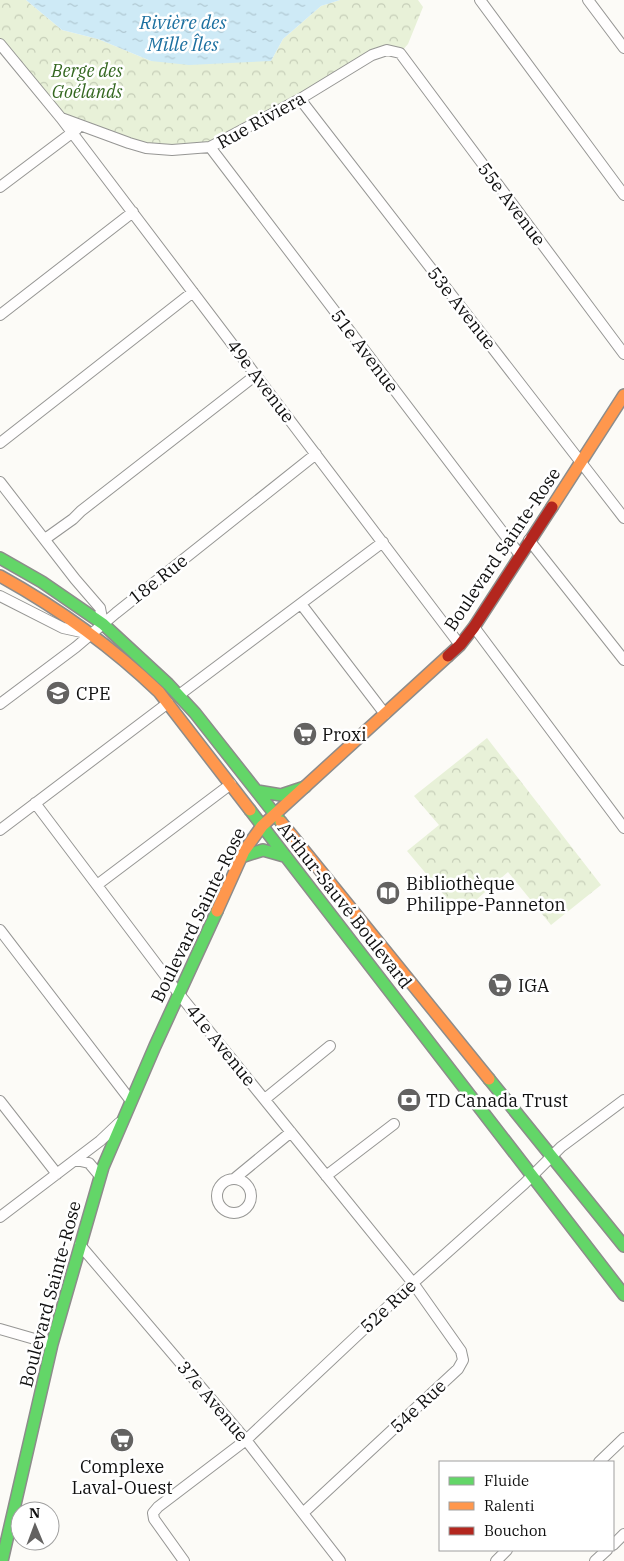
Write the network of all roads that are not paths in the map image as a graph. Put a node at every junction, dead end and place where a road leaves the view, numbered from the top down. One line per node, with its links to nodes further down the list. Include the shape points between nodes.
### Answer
1 (480, 0): 13 (street)
2 (588, 0): 4 (street)
3 (0, 44): 6 (street, Rue Riviera)
4 (624, 48)
5 (400, 53): 7 (street, Rue Riviera, via 387,50 372,55); 17 (street, 55e Avenue)
6 (3, 55): 8 (street, Rue Riviera)
7 (300, 99): 11 (street, Rue Riviera); 22 (street, 53e Avenue)
8 (61, 118): 9 (street, Rue Riviera); 10 (street, 49e Avenue)
9 (82, 126): 10 (street); 11 (street, Rue Riviera, via 146,148)
10 (72, 132): 12 (street); 14 (street, 49e Avenue)
11 (210, 147): 28 (street, 51e Avenue)
12 (0, 187)
13 (624, 195)
14 (133, 212): 15 (street, 49e Avenue); 16 (street)
15 (193, 292): 18 (street, 49e Avenue); 20 (street)
16 (0, 315)
17 (624, 354)
18 (256, 375): 21 (street, 49e Avenue); 25 (street)
19 (624, 395): 22 (main road, Boulevard Sainte-Rose)
20 (0, 442)
21 (316, 454): 27 (street, 49e Avenue); 33 (street, 18e Rue)
22 (581, 462): 24 (street, 53e Avenue); 26 (main road, Boulevard Sainte-Rose)
23 (0, 482): 25 (street)
24 (624, 518)
25 (45, 539): 33 (street, via 100,608)
26 (529, 540): 28 (main road, Boulevard Sainte-Rose); 37 (street)
27 (383, 542): 32 (street); 36 (street, 49e Avenue)
28 (520, 555): 34 (main road, Boulevard Sainte-Rose)
29 (0, 558): 33 (main road, Arthur-Sauvé Boulevard)
30 (0, 576): 35 (main road, Arthur-Sauvé Boulevard)
31 (3, 598): 35 (street, via 63,628)
32 (301, 604): 38 (street); 41 (street)
33 (103, 624): 35 (street, 18e Rue); 38 (main road, Arthur-Sauvé Boulevard)
34 (474, 627): 36 (main road, Boulevard Sainte-Rose); 48 (street)
35 (91, 634): 39 (main road, Arthur-Sauvé Boulevard, via 135,670); 40 (street, 18e Rue)
36 (460, 645): 41 (main road, Boulevard Sainte-Rose)
37 (624, 660)
38 (179, 695): 44 (main road, Arthur-Sauvé Boulevard)
39 (168, 703): 42 (main road, Arthur-Sauvé Boulevard); 45 (street)
40 (0, 704)
41 (385, 714): 43 (main road, Boulevard Sainte-Rose)
42 (231, 784): 47 (main road, Arthur-Sauvé Boulevard); 52 (street)
43 (305, 786): 44 (main road, via 281,795); 46 (main road, Boulevard Sainte-Rose)
44 (257, 791): 46 (main road, Arthur-Sauvé Boulevard)
45 (35, 803): 49 (street); 52 (street, 41e Avenue)
46 (275, 814): 47 (main road, Boulevard Sainte-Rose); 63 (main road, Arthur-Sauvé Boulevard)
47 (262, 826): 50 (main road, Arthur-Sauvé Boulevard); 51 (main road, Boulevard Sainte-Rose)
48 (624, 828)
49 (0, 830)
50 (284, 856): 51 (main road, via 263,850); 68 (main road, Arthur-Sauvé Boulevard)
51 (241, 857): 54 (main road, Boulevard Sainte-Rose)
52 (97, 885): 54 (street, 41e Avenue)
53 (0, 930): 59 (street)
54 (179, 994): 56 (street, 41e Avenue); 59 (main road, Boulevard Sainte-Rose)
55 (330, 1046): 56 (street)
56 (265, 1099): 62 (street, 41e Avenue)
57 (624, 1100): 63 (street, 52e Rue)
58 (0, 1101): 65 (street)
59 (131, 1101): 60 (main road, Boulevard Sainte-Rose)
60 (122, 1120): 64 (street); 66 (main road, Boulevard Sainte-Rose)
61 (394, 1124): 67 (street)
62 (291, 1132): 67 (street, 41e Avenue); 69 (street)
63 (552, 1156): 68 (street, 52e Rue); 72 (main road, Arthur-Sauvé Boulevard)
64 (76, 1160): 65 (street); 66 (street, via 89,1163)
65 (57, 1174): 70 (street)
66 (100, 1176): 71 (main road, Boulevard Sainte-Rose)
67 (326, 1176): 73 (street, 41e Avenue)
68 (532, 1176): 73 (street, 52e Rue); 74 (main road, Arthur-Sauvé Boulevard)
69 (234, 1179)
70 (0, 1217)
71 (80, 1245): 76 (main road, Boulevard Sainte-Rose); 78 (street, 37e Avenue)
72 (624, 1246)
73 (413, 1283): 78 (street, 52e Rue); 80 (street, 54e Rue, via 463,1360)
74 (624, 1295)
75 (0, 1329): 76 (street)
76 (52, 1344): 81 (main road, Boulevard Sainte-Rose)
77 (624, 1438): 79 (street)
78 (246, 1440): 80 (street, 37e Avenue); 87 (street, 52e Rue, via 153,1513 157,1525)
79 (600, 1461)
80 (303, 1513): 88 (street, 37e Avenue)
81 (4, 1530): 86 (main road, Boulevard Sainte-Rose)
82 (624, 1534): 83 (street)
83 (614, 1544)
84 (506, 1551): 89 (street)
85 (606, 1551): 90 (street)
86 (2, 1561)
87 (184, 1561)
88 (340, 1561)
89 (496, 1561)
90 (595, 1561)

